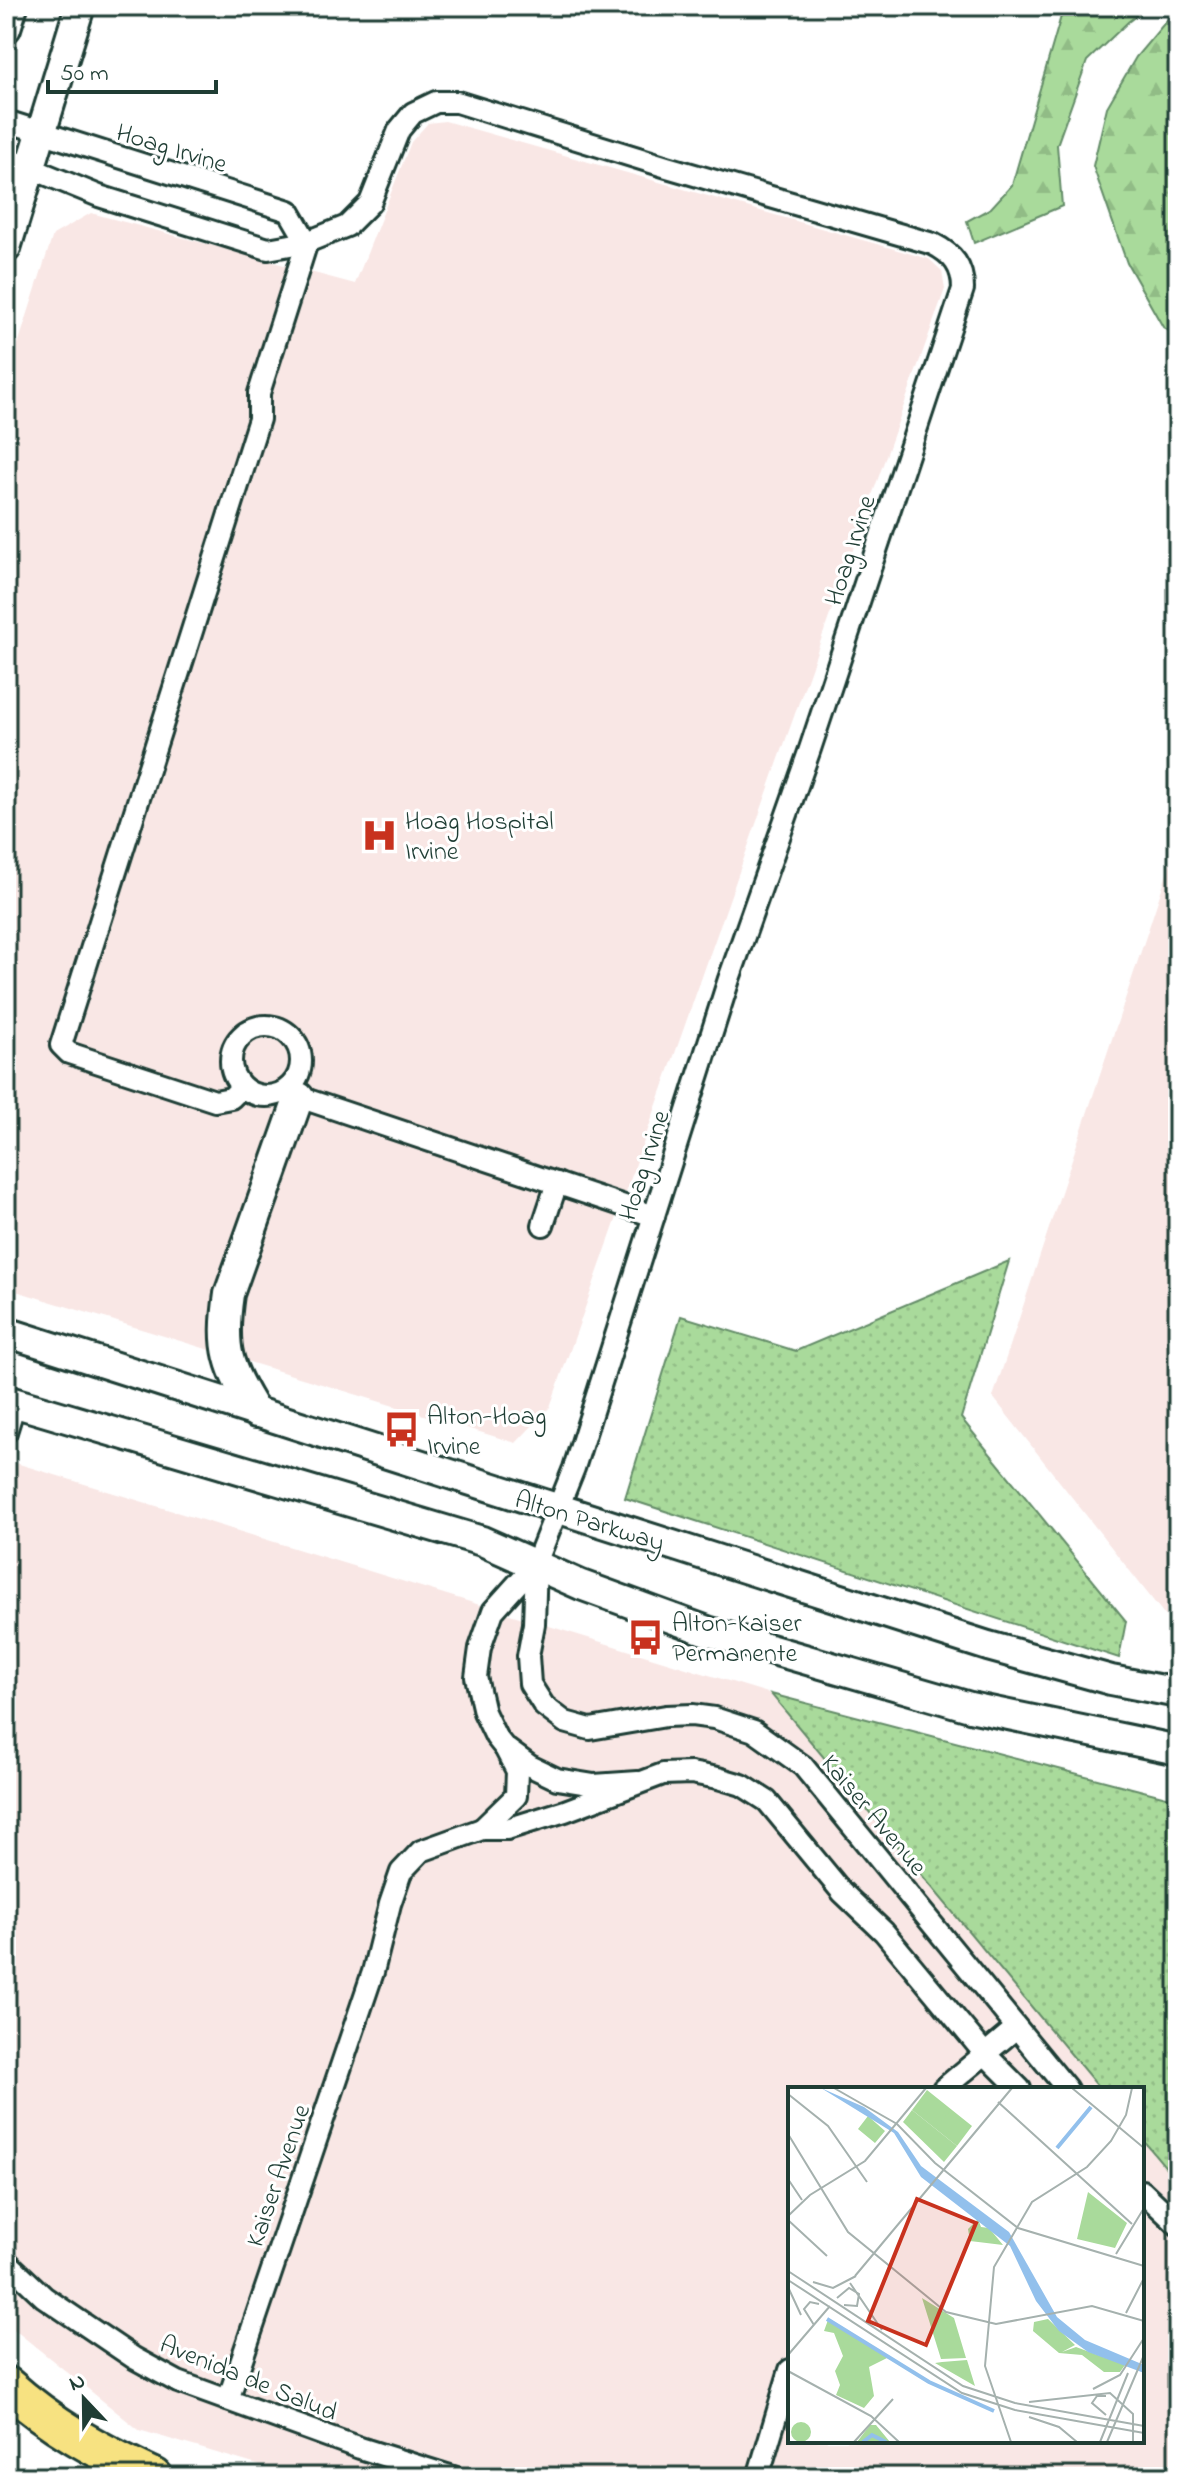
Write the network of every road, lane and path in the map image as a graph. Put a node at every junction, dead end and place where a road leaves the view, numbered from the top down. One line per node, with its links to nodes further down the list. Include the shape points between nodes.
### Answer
1 (13, 6): 3 (main road)
2 (80, 6): 5 (main road)
3 (6, 28)
4 (6, 121): 5 (street, Hoag Irvine)
5 (40, 134): 6 (main road); 7 (street, Hoag Irvine, via 289,211)
6 (18, 163): 7 (street, Hoag Irvine, via 99,196 268,249); 8 (main road)
7 (307, 242): 9 (street, via 259,393 259,419 61,1045 69,1053 215,1101 231,1098); 12 (street, Hoag Irvine, via 347,226 370,203 399,130 413,113 436,102 457,102 933,244 953,257 962,274 963,289)
8 (6, 248)
9 (242, 1087): 10 (street, via 262,1096); 10 (street, via 231,1066 235,1043 252,1028 276,1027 287,1032 300,1051)
10 (292, 1094): 11 (street); 16 (main road, via 229,1294 225,1325 231,1367)
11 (557, 1183): 12 (street); 13 (street)
12 (654, 1216): 18 (street, Hoag Irvine)
13 (543, 1225)
14 (6, 1332): 16 (main road, Alton Parkway)
15 (10, 1402): 17 (street); 19 (main road, Alton Parkway, via 482,1541)
16 (256, 1413): 18 (main road, Alton Parkway)
17 (6, 1432)
18 (558, 1509): 19 (street, Hoag Irvine); 20 (main road, Alton Parkway, via 988,1646)
19 (536, 1563): 21 (street, Kaiser Avenue, via 493,1611 480,1648 476,1677 484,1712); 22 (main road, Alton Parkway, via 595,1590 758,1646 970,1707); 25 (street, Kaiser Avenue, via 528,1656 530,1684 544,1706 565,1722 590,1729 692,1715 754,1731 803,1766)
20 (1178, 1693)
21 (504, 1747): 23 (street, Kaiser Avenue, via 557,1779 594,1785); 24 (street, Kaiser Avenue, via 517,1771 516,1796)
22 (1178, 1750)
23 (638, 1782): 24 (street, Kaiser Avenue, via 507,1829); 26 (street, Kaiser Avenue, via 691,1773 742,1785 767,1801)
24 (482, 1829): 35 (street, Kaiser Avenue, via 421,1851 401,1872 373,1972)
25 (1016, 2028): 26 (street); 29 (street, Kaiser Avenue)
26 (985, 2054): 27 (street); 28 (street, Kaiser Avenue)
27 (945, 2087)
28 (1018, 2087)
29 (1065, 2087)
30 (1144, 2193): 31 (street)
31 (1178, 2225)
32 (6, 2261): 35 (street, Avenida de Salud, via 44,2297 134,2358)
33 (788, 2377): 38 (street)
34 (6, 2385): 36 (highway, via 56,2427)
35 (228, 2400): 37 (street, Avenida de Salud)
36 (154, 2477)
37 (453, 2477)
38 (758, 2477)

